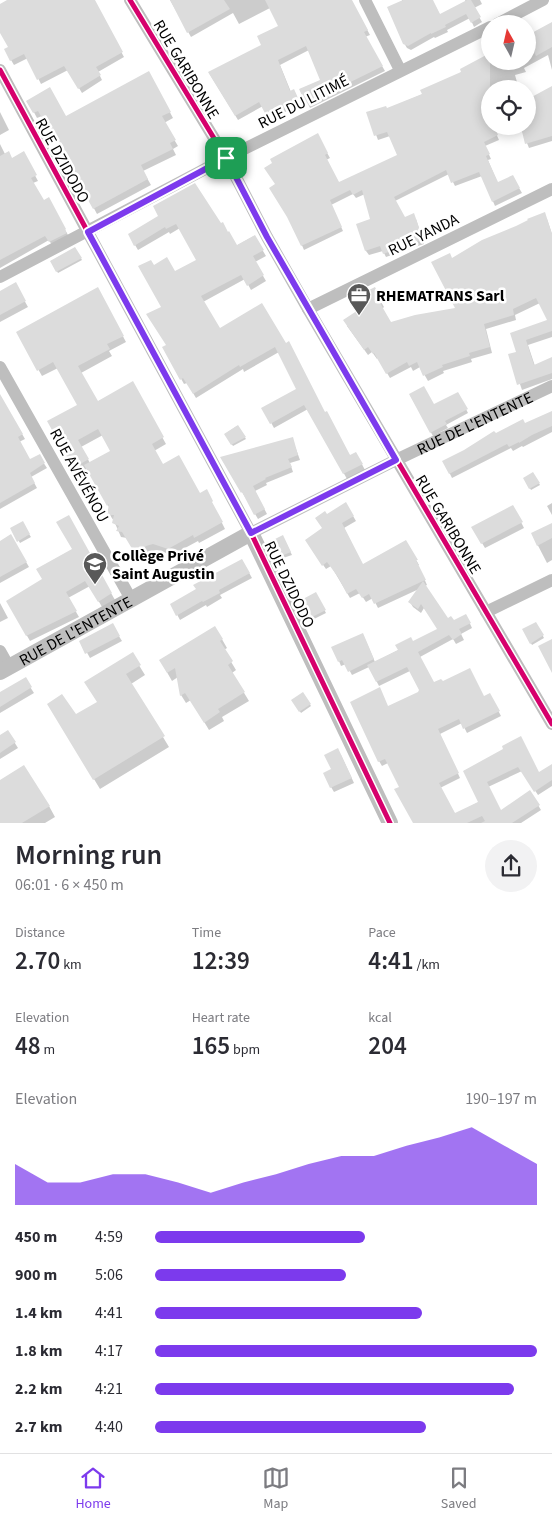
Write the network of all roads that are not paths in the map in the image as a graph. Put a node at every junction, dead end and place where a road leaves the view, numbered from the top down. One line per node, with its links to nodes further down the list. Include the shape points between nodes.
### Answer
1 (130, 0): 8 (street, RUE GARIBONNE)
2 (365, 0): 7 (street)
3 (542, 0): 4 (street)
4 (513, 15)
5 (481, 31): 7 (street, RUE DU LITIMÉ)
6 (0, 70): 10 (street, RUE DZIDODO)
7 (400, 70): 8 (street, RUE DU LITIMÉ)
8 (226, 158): 10 (street, RUE DU LITIMÉ); 12 (street, RUE GARIBONNE)
9 (552, 189): 12 (street, RUE YANDA)
10 (88, 232): 11 (street, RUE DU LITIMÉ); 16 (street, RUE DZIDODO)
11 (0, 277)
12 (308, 309): 15 (street, RUE GARIBONNE)
13 (0, 366): 18 (street, RUE AVÉVÉNOU)
14 (552, 386): 15 (street, RUE DE L'ENTENTE)
15 (396, 460): 16 (street, RUE DE L'ENTENTE); 19 (street, RUE GARIBONNE)
16 (251, 533): 18 (street, RUE DE L'ENTENTE); 23 (street, RUE DZIDODO)
17 (552, 580): 19 (street)
18 (131, 599): 21 (street, RUE DE L'ENTENTE)
19 (486, 612): 22 (street, RUE GARIBONNE)
20 (0, 651): 21 (street)
21 (4, 669)
22 (552, 724)
23 (390, 823)

